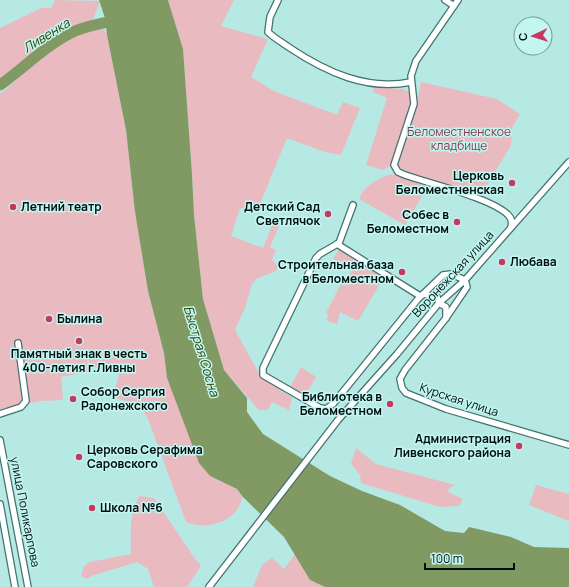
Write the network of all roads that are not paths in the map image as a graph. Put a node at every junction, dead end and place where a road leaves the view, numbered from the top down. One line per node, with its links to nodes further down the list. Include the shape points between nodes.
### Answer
1 (278, 0): 5 (street, via 270,17 268,32 309,61 327,70 365,82)
2 (445, 0): 4 (street)
3 (458, 0): 4 (street)
4 (454, 6): 5 (street, via 416,61)
5 (411, 82): 8 (street, via 414,104 394,161 397,171 495,206 509,215 512,221)
6 (569, 162): 8 (street, Воронежская улица)
7 (353, 205): 9 (street)
8 (511, 228): 10 (street, Воронежская улица)
9 (338, 244): 11 (street); 11 (street, via 316,258 263,368 263,375 326,409 333,404)
10 (465, 280): 11 (street, via 445,274); 12 (street, Воронежская улица); 13 (street, Курская улица, via 465,292)
11 (422, 295): 12 (street, via 436,296)
12 (439, 302): 13 (street, via 446,307); 22 (street, Воронежская улица, via 338,420)
13 (446, 318): 17 (street, Курская улица, via 405,370 400,380 403,390 446,409)
14 (18, 343): 15 (street, via 26,401 18,408)
15 (0, 414)
16 (0, 440): 18 (street, улица Поликарпова)
17 (569, 444)
18 (3, 473): 21 (street, улица Поликарпова)
19 (0, 504): 20 (street, улица Поликарпова)
20 (15, 587)
21 (28, 587)
22 (209, 587)

